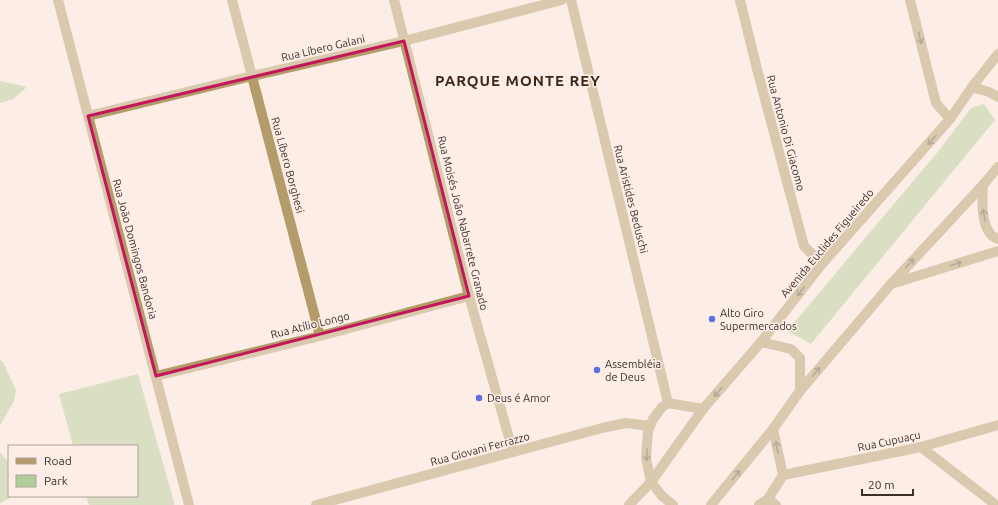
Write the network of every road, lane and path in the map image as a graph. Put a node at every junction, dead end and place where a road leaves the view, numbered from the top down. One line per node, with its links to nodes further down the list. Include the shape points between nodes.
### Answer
1 (58, 0): 13 (street, Rua João Domingos Bandoria)
2 (232, 0): 10 (street, Rua Líbero Borghesi)
3 (394, 0): 8 (street, Rua Moisés João Nabarrete Granado)
4 (562, 0): 8 (street, Rua Líbero Galani)
5 (571, 0): 26 (street, Rua Aristides Beduschi)
6 (740, 0): 19 (street, Rua Antonio Di Giacomo, via 804,246)
7 (910, 0): 14 (street, one-way to 14, via 936,103)
8 (404, 42): 10 (street, Rua Líbero Galani); 21 (street, Rua Moisés João Nabarrete Granado)
9 (998, 54): 11 (street, Avenida Euclides Figueiredo)
10 (252, 76): 13 (street, Rua Líbero Galani); 22 (street, Rua Líbero Borghesi)
11 (972, 87): 12 (street); 14 (street, Avenida Euclides Figueiredo)
12 (998, 97)
13 (88, 116): 24 (street, Rua João Domingos Bandoria)
14 (950, 119): 19 (street, Avenida Euclides Figueiredo, one-way to 19)
15 (998, 167): 16 (street)
16 (983, 186): 17 (street, one-way to 16, via 987,230 982,205); 20 (street, one-way to 16)
17 (998, 239)
18 (998, 251): 20 (street, one-way to 18)
19 (822, 264): 23 (street, Avenida Euclides Figueiredo, one-way to 23)
20 (892, 284): 25 (street, one-way to 20)
21 (469, 296): 22 (street, Rua Atílio Longo); 32 (street, Rua Moisés João Nabarrete Granado)
22 (320, 336): 24 (street, Rua Atílio Longo)
23 (761, 342): 25 (street, via 791,349 800,358); 27 (street, Avenida Euclides Figueiredo, one-way to 27)
24 (156, 376): 36 (street, Rua João Domingos Bandoria)
25 (800, 391): 30 (street)
26 (668, 403): 27 (street); 29 (street, via 662,406)
27 (703, 409): 34 (street, Avenida Euclides Figueiredo)
28 (998, 425): 31 (street, Rua Cupuaçu)
29 (650, 426): 32 (street, Rua Giovani Ferrazzo, via 620,424); 34 (street, one-way to 34, via 646,458)
30 (773, 429): 33 (street, one-way to 30); 40 (street, one-way to 30)
31 (921, 447): 33 (street, Rua Cupuaçu); 42 (street)
32 (513, 452): 37 (street, Rua Giovani Ferrazzo)
33 (783, 475): 35 (street)
34 (651, 482): 38 (street, Avenida Euclides Figueiredo); 39 (street)
35 (772, 502): 41 (street)
36 (189, 505)
37 (316, 505)
38 (629, 505)
39 (673, 505)
40 (711, 505)
41 (759, 505)
42 (996, 505)

